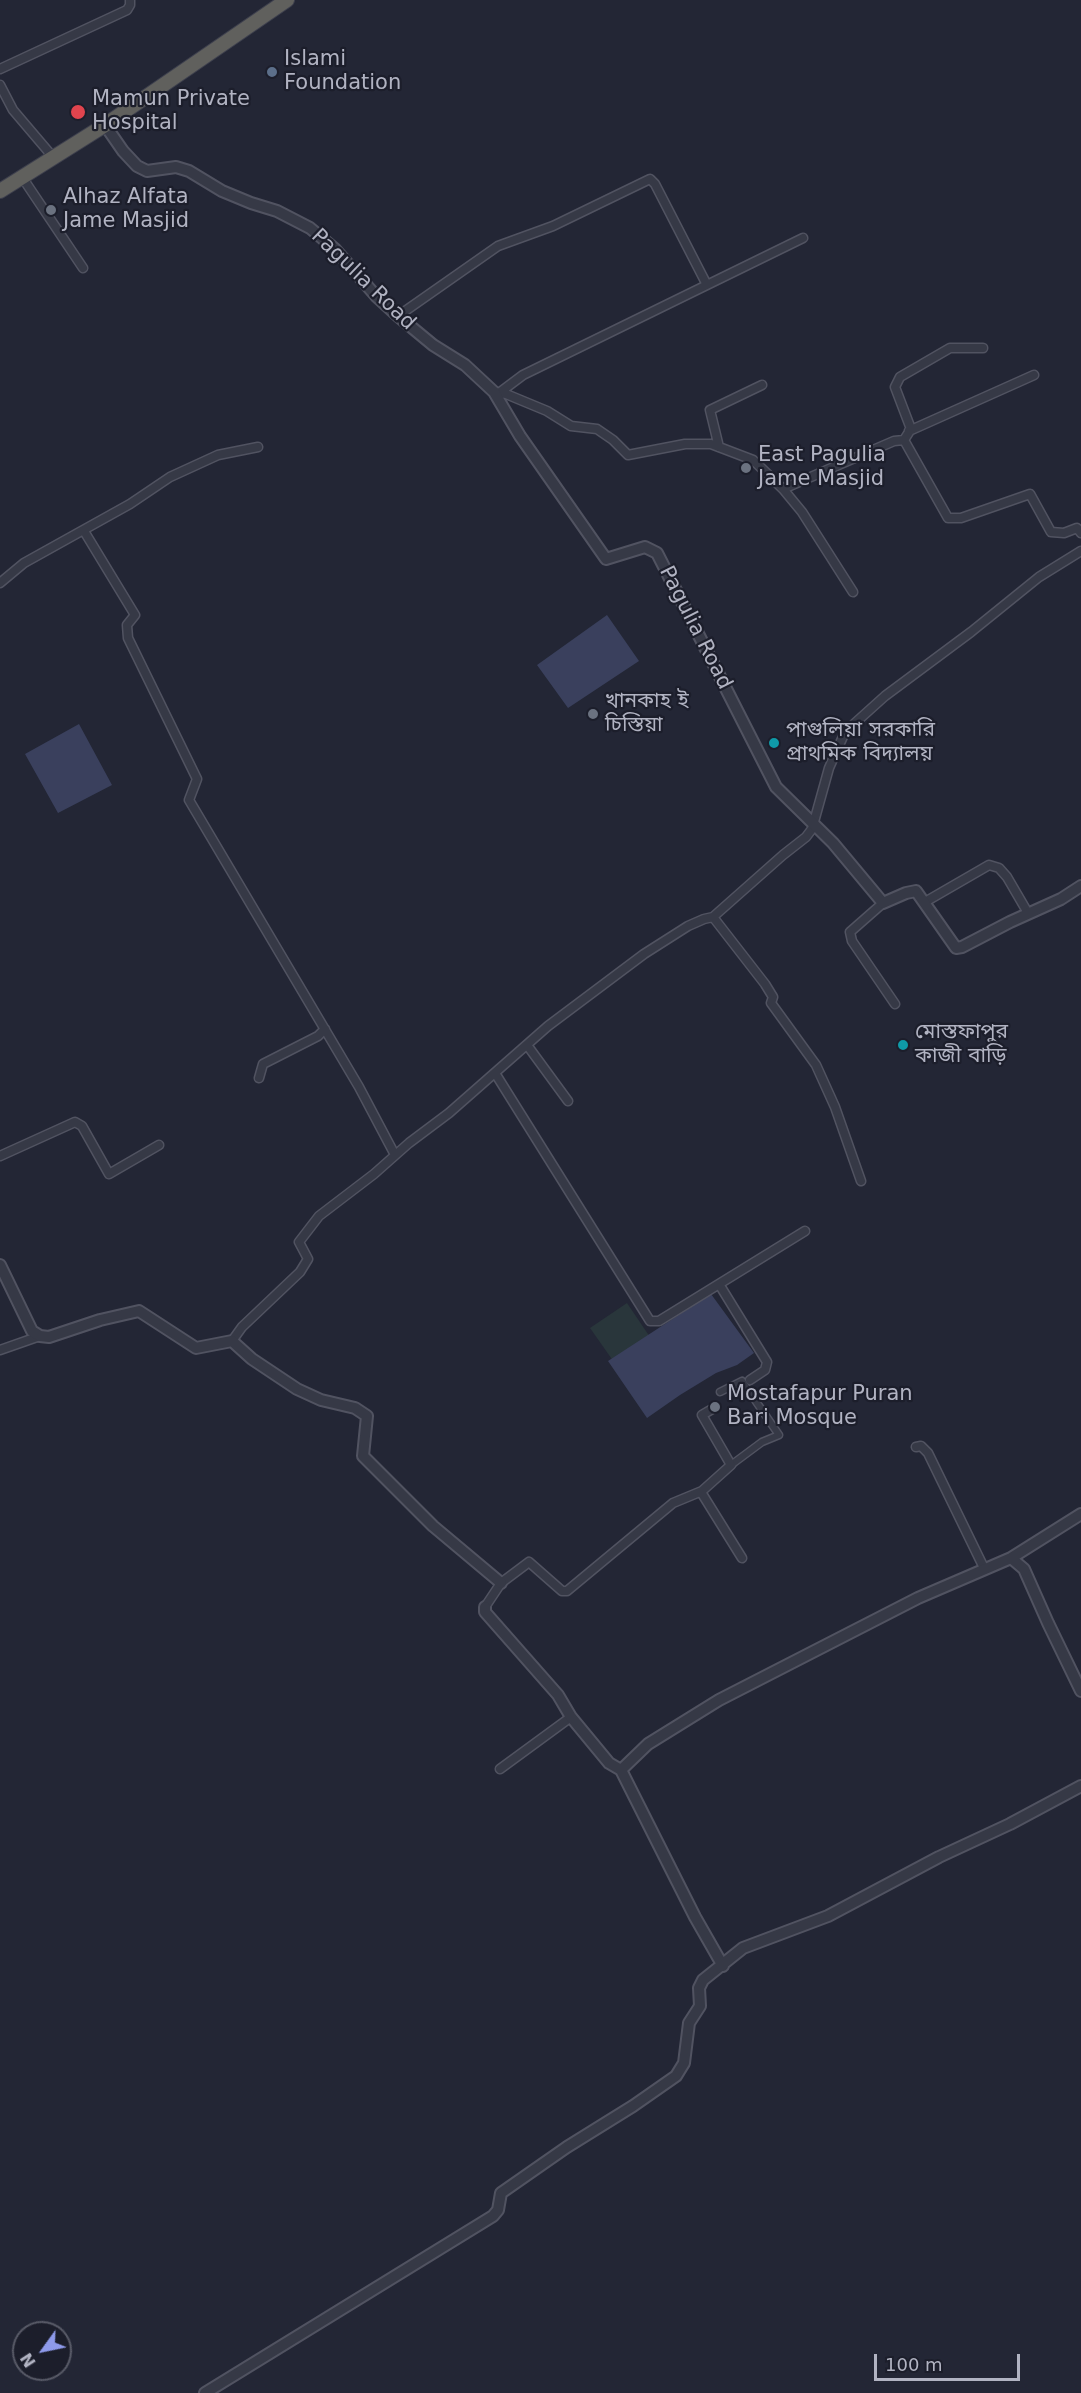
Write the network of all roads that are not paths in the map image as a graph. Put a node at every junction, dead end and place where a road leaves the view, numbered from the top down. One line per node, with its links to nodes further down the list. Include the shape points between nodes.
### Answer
1 (130, 0): 3 (street, via 127,10)
2 (288, 0): 5 (highway)
3 (0, 69)
4 (0, 85): 6 (street, via 13,110)
5 (105, 124): 6 (highway); 12 (street, Pagulia Road, via 137,166 147,171 176,167 189,171 222,191 310,228 336,249)
6 (53, 157): 7 (highway)
7 (22, 177): 8 (highway); 10 (street)
8 (0, 191)
9 (803, 238): 11 (street)
10 (83, 268)
11 (707, 285): 12 (street, via 650,179 553,226 498,246); 16 (street, via 523,375)
12 (398, 316): 16 (street, Pagulia Road)
13 (983, 348): 17 (street, via 950,348 900,377 895,387 908,415)
14 (1034, 375): 17 (street)
15 (762, 385): 20 (street, via 710,410)
16 (496, 393): 20 (street, Pagulia Road, via 547,411 571,426 597,429 628,455 685,444); 27 (street, Pagulia Road, via 520,436 606,559 645,547 657,553 776,787)
17 (909, 431): 18 (street)
18 (904, 440): 21 (street); 23 (street, via 948,518 961,518 1030,494 1051,532 1077,528)
19 (258, 447): 22 (street, via 218,455 170,477)
20 (718, 447): 21 (street, Pagulia Road, via 753,460)
21 (783, 489): 26 (street, Pagulia Road)
22 (84, 531): 25 (street, via 24,563); 34 (street, via 135,615 127,625 128,639 197,779 189,800)
23 (1081, 533)
24 (1081, 551): 27 (street, via 1039,577 885,696 845,732 829,768)
25 (0, 583)
26 (854, 592)
27 (814, 825): 30 (street); 32 (street, via 806,837)
28 (1081, 886): 31 (street)
29 (925, 902): 30 (street, via 916,891); 31 (street, via 956,948); 31 (street, via 989,865 999,868 1007,877)
30 (883, 903): 33 (street, via 850,932)
31 (1028, 913)
32 (713, 917): 35 (street, via 688,926 626,966); 42 (street, via 765,984 773,997 771,1004 816,1065)
33 (895, 1004)
34 (325, 1029): 37 (street, via 263,1064); 40 (street)
35 (527, 1046): 36 (street); 38 (street)
36 (495, 1073): 40 (street); 45 (street, via 650,1321 658,1321)
37 (259, 1078)
38 (568, 1101)
39 (159, 1145): 41 (street, via 109,1174 82,1126 75,1122)
40 (395, 1155): 47 (street, via 319,1216 299,1242 308,1259 300,1272)
41 (0, 1156)
42 (861, 1180)
43 (805, 1231): 45 (street)
44 (0, 1265): 46 (street, via 32,1331)
45 (719, 1284): 49 (street, via 767,1362 765,1370)
46 (40, 1336): 47 (street, via 49,1337 139,1311 196,1348); 48 (street)
47 (232, 1341): 59 (street, via 297,1389 368,1416 363,1456 433,1526)
48 (0, 1350)
49 (750, 1380)
50 (720, 1392): 53 (street, via 742,1381 778,1435)
51 (714, 1408): 53 (street, via 702,1414)
52 (916, 1447): 58 (street, via 921,1446 928,1453)
53 (731, 1465): 54 (street)
54 (701, 1492): 56 (street); 59 (street, via 674,1503 567,1591 562,1591 529,1562)
55 (1081, 1514): 57 (street)
56 (742, 1558)
57 (1011, 1558): 58 (street); 61 (street, via 1024,1569)
58 (984, 1568): 64 (street, via 719,1700 648,1744)
59 (501, 1583): 60 (street)
60 (485, 1607): 62 (street, via 558,1695)
61 (1081, 1691)
62 (571, 1717): 63 (street); 64 (street, via 609,1763)
63 (500, 1768)
64 (621, 1770): 66 (street)
65 (1081, 1786): 66 (street, via 828,1916 743,1948)
66 (723, 1966): 67 (street, via 702,1980 700,2006 689,2023 684,2063 676,2076 501,2193 493,2216)
67 (205, 2393)

